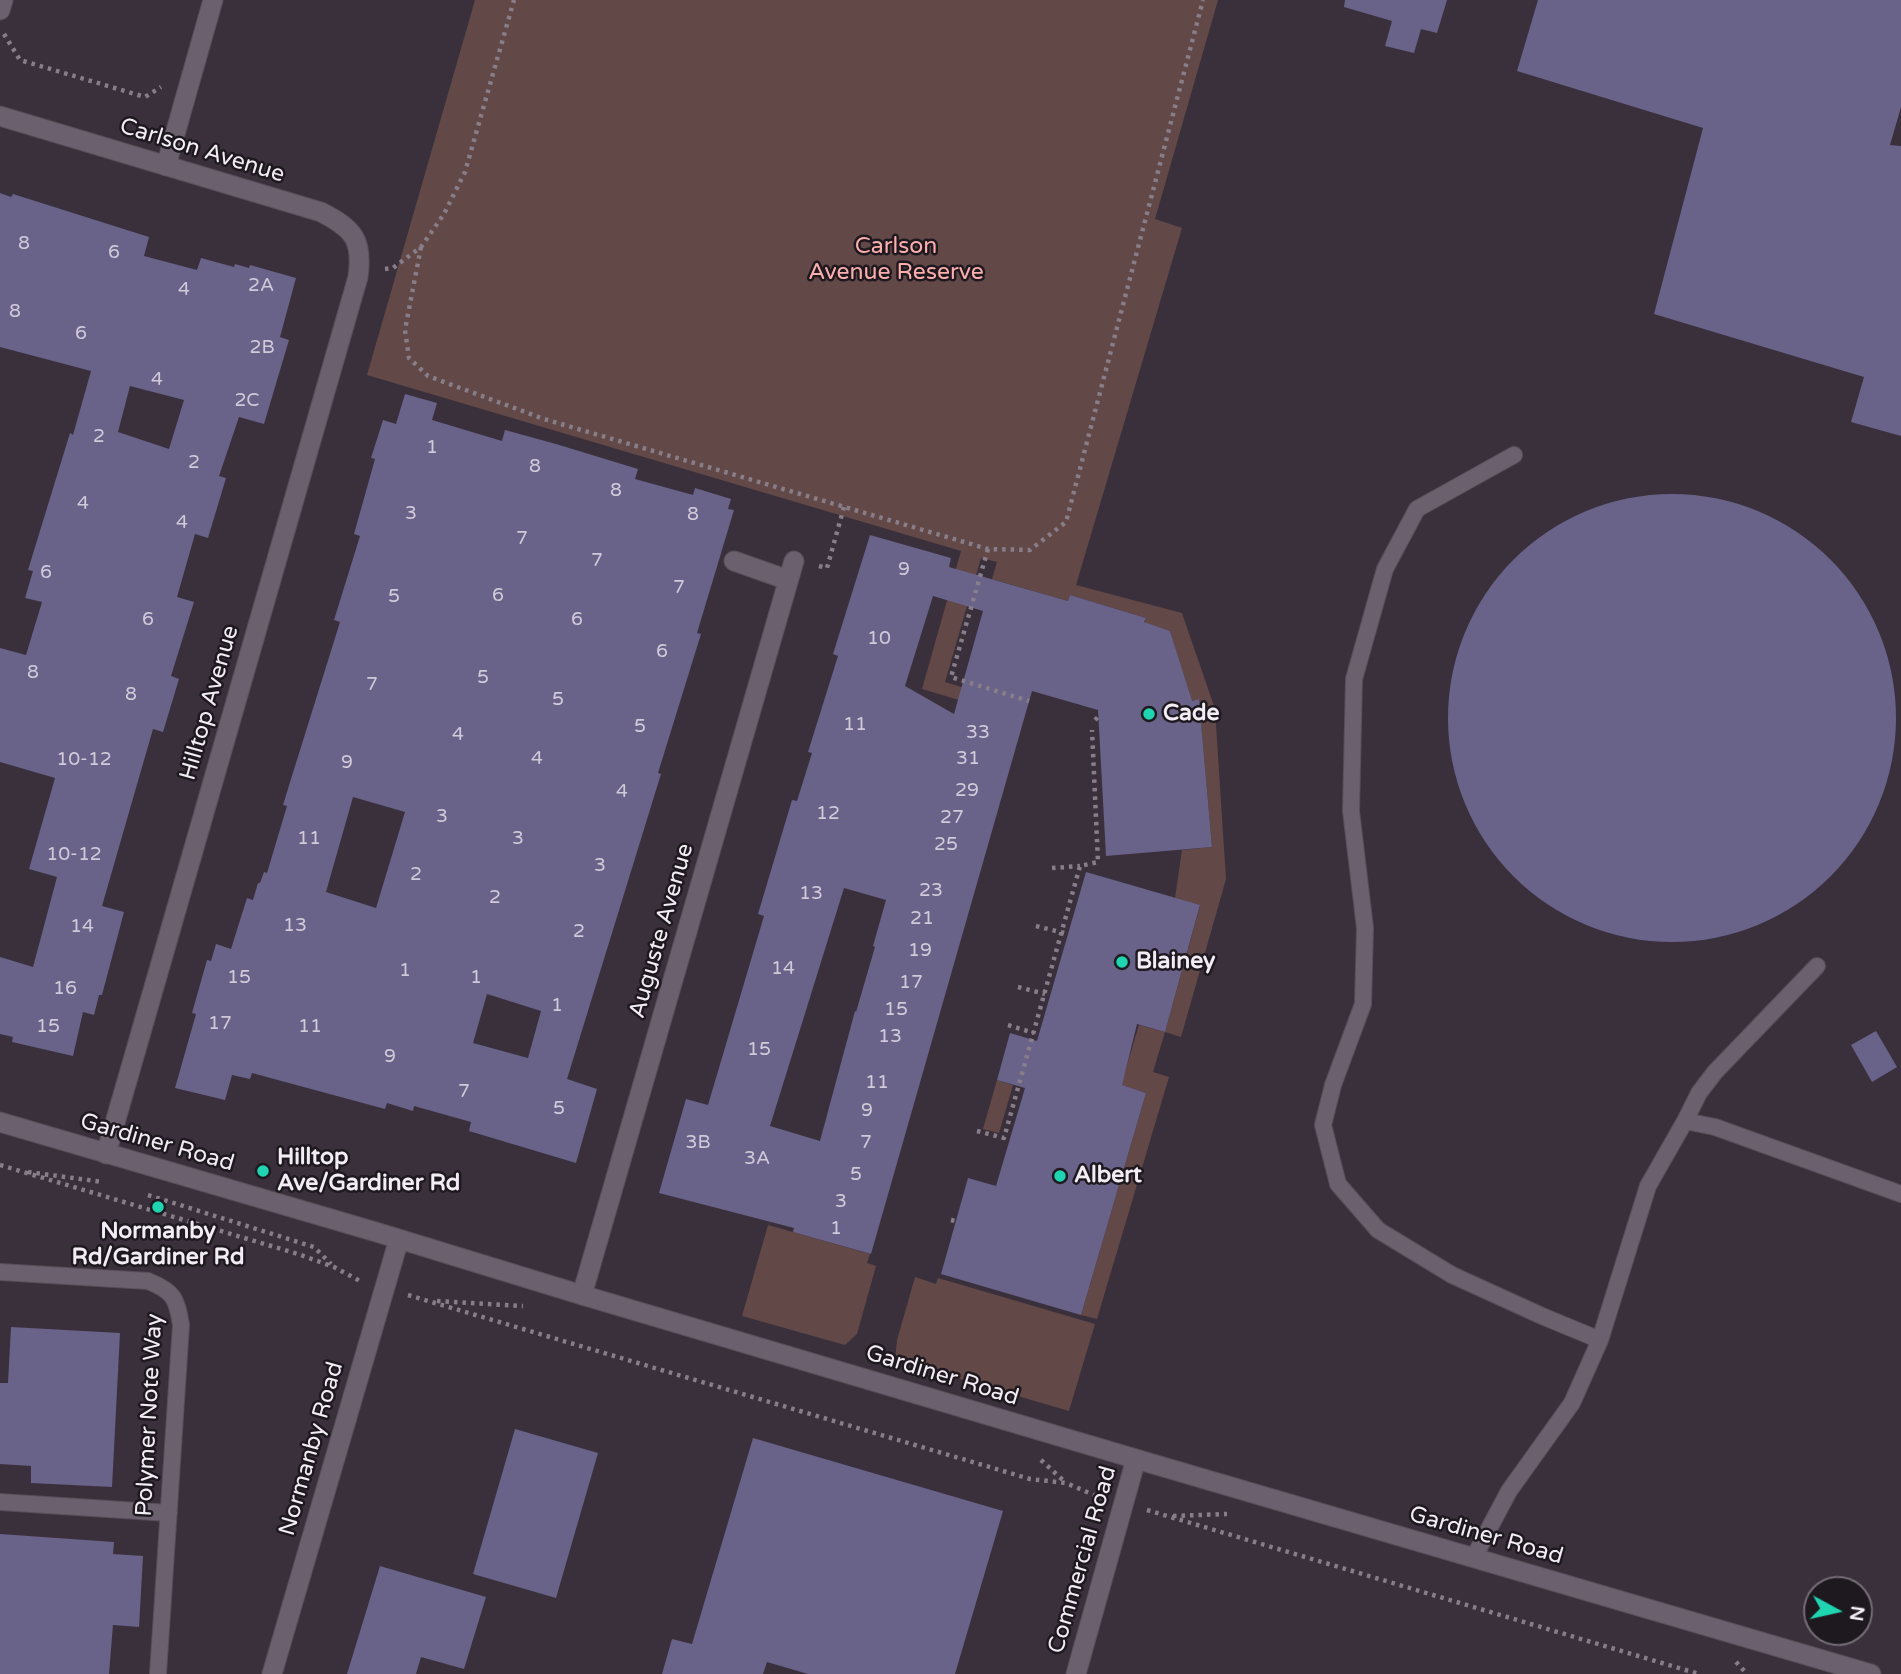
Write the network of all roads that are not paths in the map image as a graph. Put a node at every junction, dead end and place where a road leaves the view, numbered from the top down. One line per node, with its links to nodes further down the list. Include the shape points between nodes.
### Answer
1 (3, 0): 3 (street)
2 (212, 0): 5 (street)
3 (0, 10)
4 (0, 116): 5 (street, Carlson Avenue)
5 (166, 166): 6 (street, Carlson Avenue, via 321,212 355,237)
6 (360, 265): 12 (street, Hilltop Avenue)
7 (1514, 455): 17 (lane, via 1416,509 1385,569 1354,679 1351,811 1365,928 1363,1004 1323,1125 1338,1184 1378,1230 1452,1275)
8 (734, 561): 16 (street, Auguste Avenue, via 791,570)
9 (1817, 966): 10 (lane, via 1715,1072)
10 (1685, 1121): 13 (lane); 17 (lane, via 1648,1186)
11 (0, 1122): 12 (street, Gardiner Road)
12 (106, 1154): 14 (street, Gardiner Road)
13 (1901, 1194)
14 (399, 1239): 16 (street, Gardiner Road); 24 (street, Normanby Road)
15 (0, 1272): 20 (lane, Polymer Note Way, via 148,1281 167,1288 177,1303 181,1325)
16 (582, 1295): 18 (street, Gardiner Road)
17 (1600, 1340): 21 (lane, via 1572,1403 1508,1491)
18 (1136, 1459): 21 (street, Gardiner Road); 25 (street, Commercial Road)
19 (0, 1502): 20 (lane)
20 (169, 1513): 23 (lane, Polymer Note Way)
21 (1474, 1557): 22 (street, Gardiner Road)
22 (1836, 1669): 26 (street, Gardiner Road)
23 (158, 1674)
24 (272, 1674)
25 (1076, 1674)
26 (1871, 1674)

